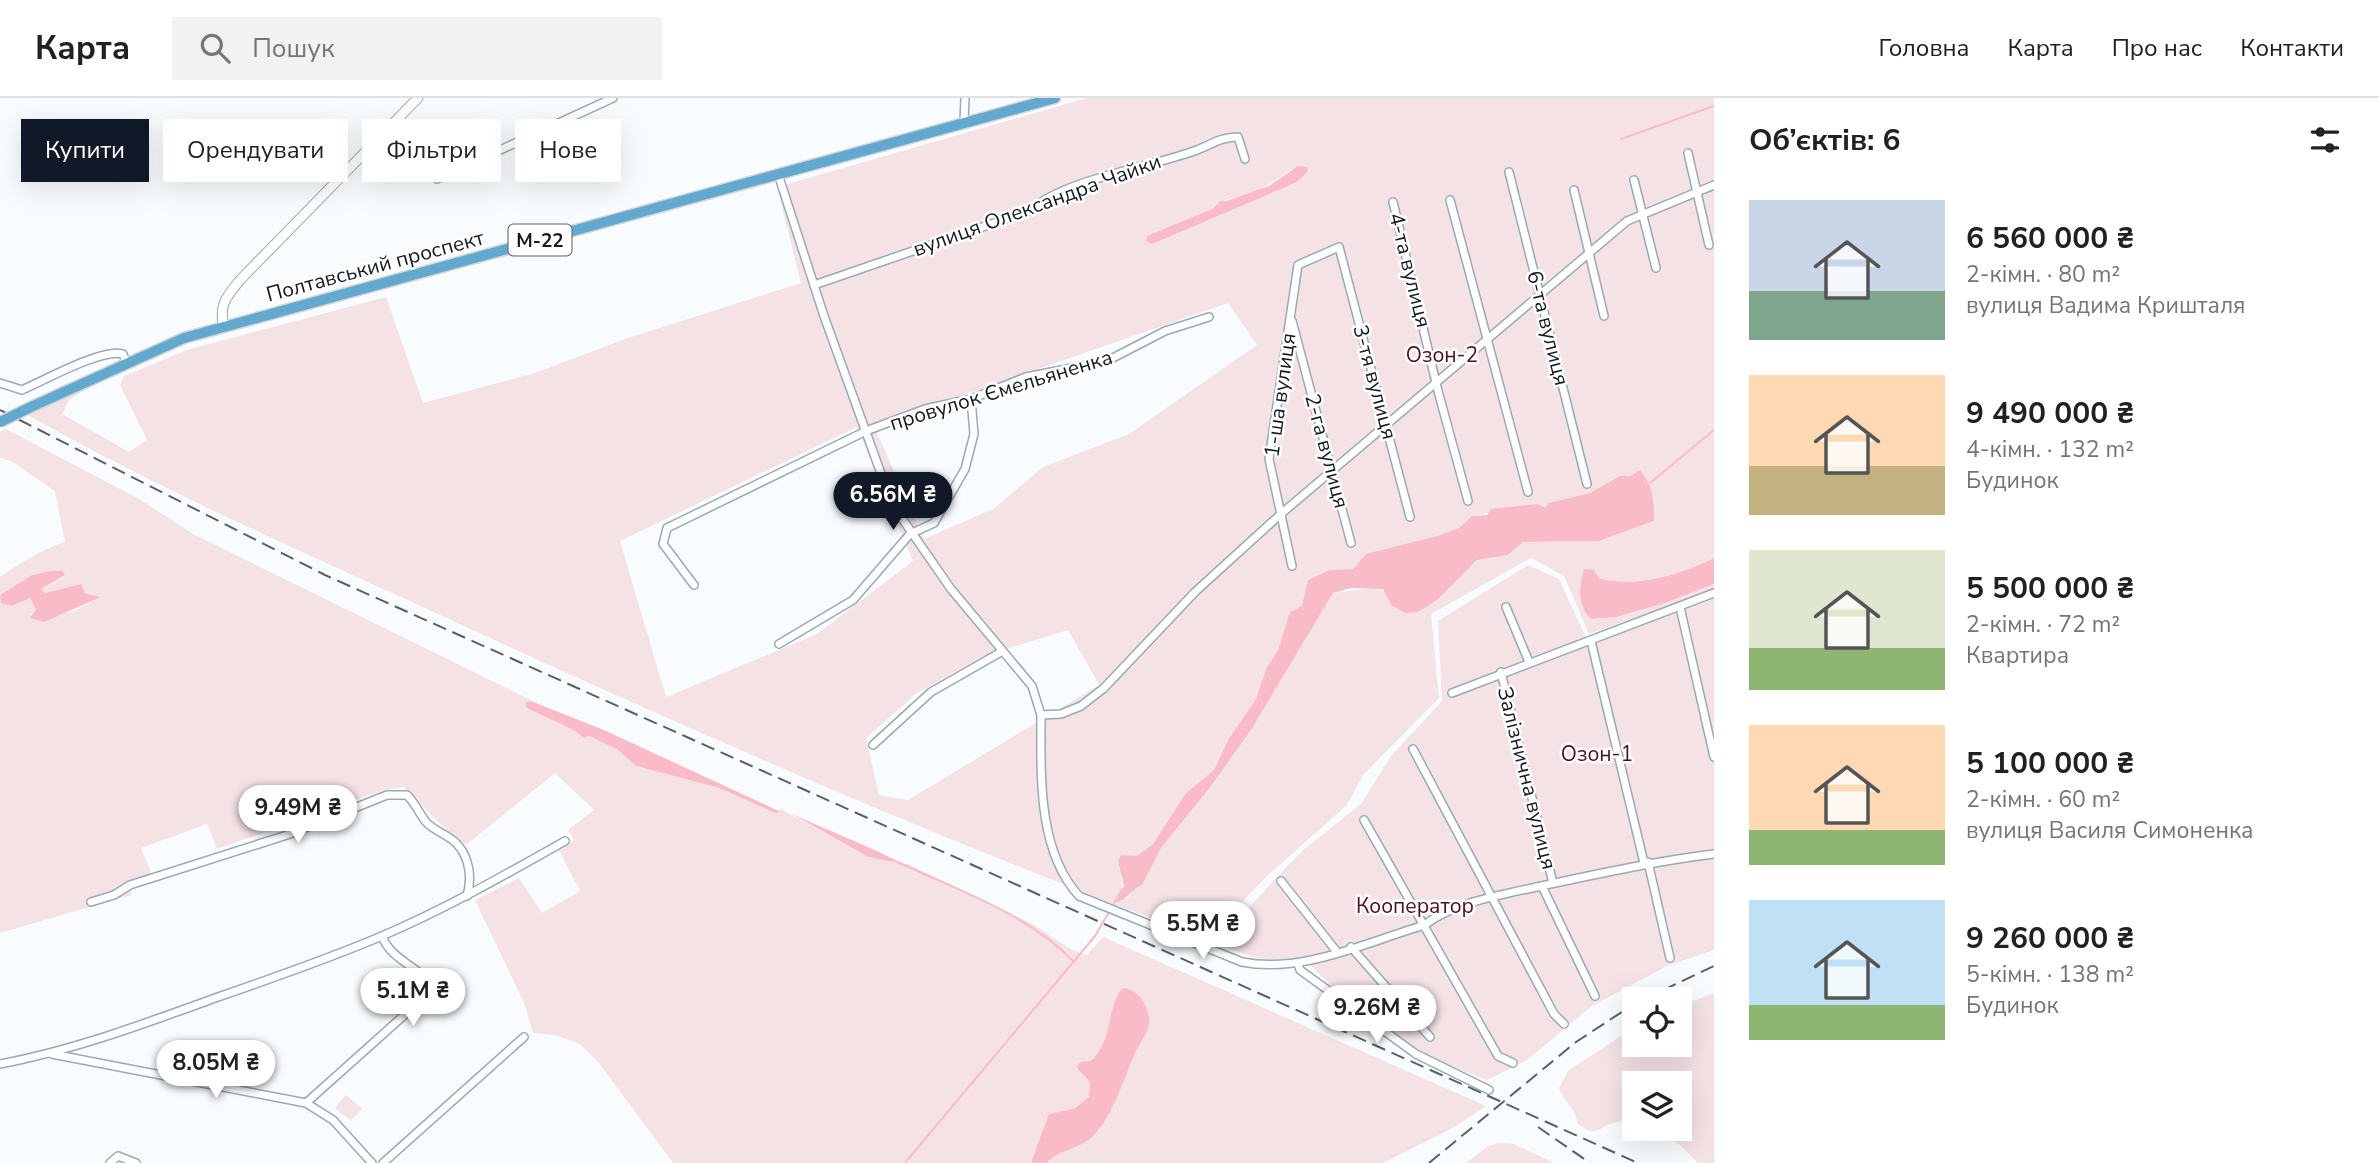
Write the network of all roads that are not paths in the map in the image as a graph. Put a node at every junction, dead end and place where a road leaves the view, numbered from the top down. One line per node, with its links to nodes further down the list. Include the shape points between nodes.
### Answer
1 (418, 98): 27 (street, via 241,279 222,303)
2 (613, 98): 6 (street)
3 (965, 98): 5 (street)
4 (1055, 98): 5 (highway, Полтавський проспект / М-22)
5 (964, 123): 10 (highway, Полтавський проспект / М-22)
6 (501, 149)
7 (1688, 153): 13 (street)
8 (1245, 159): 22 (street, вулиця Олександра Чайки, via 1238,136 1224,137 1196,151 1067,191 1028,211)
9 (1509, 172): 23 (street, 6-та вулиця)
10 (778, 174): 22 (street); 27 (highway, Полтавський проспект / М-22)
11 (1634, 180): 17 (street)
12 (1714, 185): 13 (street)
13 (1697, 189): 17 (street); 18 (street)
14 (1574, 190): 20 (street)
15 (1450, 200): 28 (street)
16 (1393, 202): 30 (street, 4-та вулиця)
17 (1641, 213): 20 (street); 21 (street)
18 (1709, 245)
19 (1339, 247): 26 (street, 1-ша вулиця, via 1298,265); 34 (street, 3-тя вулиця)
20 (1588, 253): 23 (street); 25 (street)
21 (1656, 268)
22 (814, 285): 35 (street)
23 (1539, 294): 28 (street); 37 (street, 6-та вулиця)
24 (1209, 317): 32 (street, провулок Ємельяненка, via 1165,331 1107,361 1026,377)
25 (1604, 317)
26 (1291, 318): 36 (street, 2-га вулиця); 40 (street, 1-ша вулиця, via 1269,459)
27 (224, 327): 29 (highway, Полтавський проспект / М-22)
28 (1487, 336): 30 (street); 38 (street)
29 (126, 362): 31 (street, via 118,352 22,390); 33 (highway, Полтавський проспект / М-22, bridge)
30 (1437, 380): 34 (street); 39 (street, 4-та вулиця)
31 (0, 383)
32 (971, 399): 35 (street, провулок Ємельяненка, via 925,409); 42 (street, via 974,434 965,469 934,523)
33 (0, 422)
34 (1386, 424): 36 (street); 41 (street, 3-тя вулиця)
35 (866, 431): 42 (street, via 892,504); 45 (street, провулок Ємельяненка, via 667,528 663,544)
36 (1333, 469): 40 (street); 43 (street, 2-га вулиця)
37 (1587, 484)
38 (1528, 492)
39 (1468, 501)
40 (1282, 513): 44 (street, 1-ша вулиця); 55 (street, via 1195,593 1104,688 1081,706)
41 (1410, 517)
42 (911, 534): 50 (street, via 853,600); 51 (street)
43 (1351, 543)
44 (1292, 566)
45 (694, 585)
46 (1714, 593): 48 (street)
47 (1506, 607): 52 (street)
48 (1680, 607): 49 (street); 58 (street)
49 (1591, 641): 52 (street); 62 (street)
50 (779, 643)
51 (1001, 652): 55 (street, via 1032,686); 56 (street, via 931,692)
52 (1529, 662): 53 (street)
53 (1501, 672): 54 (street); 64 (street, Залізнична вулиця)
54 (1452, 693)
55 (1041, 716): 74 (street, via 1041,782 1055,856 1063,878 1079,896 1242,962)
56 (873, 745)
57 (1413, 749): 67 (street)
58 (1714, 757)
59 (1363, 820): 69 (street)
60 (565, 841): 66 (street)
61 (1714, 855): 62 (street)
62 (1646, 863): 64 (street); 73 (street)
63 (1281, 881): 72 (street)
64 (1553, 883): 65 (street)
65 (1542, 886): 67 (street); 75 (street, Залізнична вулиця)
66 (467, 896): 68 (street, via 469,868 458,844 426,822 407,795 387,795 287,835); 70 (street)
67 (1491, 898): 69 (street, via 1435,917); 76 (street, via 1554,1014)
68 (91, 902)
69 (1425, 925): 71 (street); 80 (street, via 1498,1056)
70 (382, 936): 79 (street); 83 (street, via 404,964 432,988)
71 (1351, 947): 72 (street); 78 (street)
72 (1337, 952): 74 (street)
73 (1670, 958)
74 (1298, 964): 82 (street, via 1310,978 1416,1054)
75 (1595, 996)
76 (1564, 1024)
77 (524, 1037): 87 (street)
78 (1430, 1037)
79 (52, 1054): 81 (street); 83 (street)
80 (1513, 1063)
81 (0, 1064)
82 (1489, 1090)
83 (306, 1103): 86 (street, via 333,1120)
84 (110, 1163): 85 (street, via 118,1156)
85 (136, 1163)
86 (372, 1163)
87 (383, 1163)

